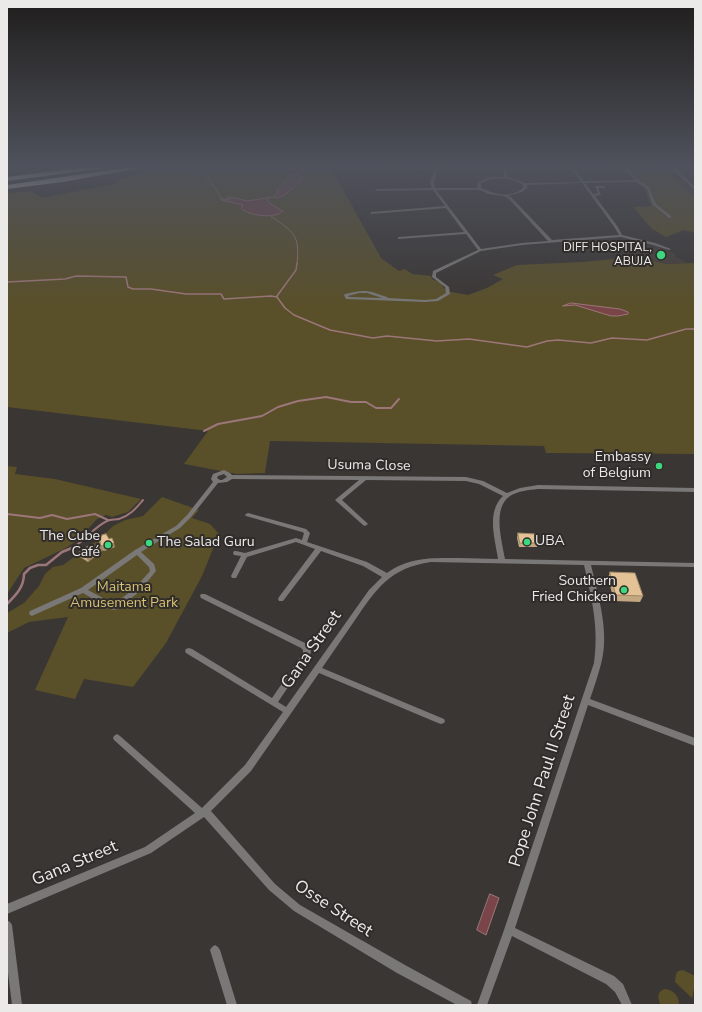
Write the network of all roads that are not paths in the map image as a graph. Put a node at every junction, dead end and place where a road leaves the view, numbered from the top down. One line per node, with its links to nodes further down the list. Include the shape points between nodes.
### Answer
1 (451, 213): 7 (street)
2 (524, 213): 10 (street)
3 (529, 213): 11 (street)
4 (606, 213): 8 (street)
5 (665, 213): 6 (street)
6 (670, 217)
7 (466, 233): 9 (street); 13 (street)
8 (621, 236): 11 (street); 12 (street)
9 (399, 238)
10 (550, 242): 11 (street); 13 (street)
11 (556, 242)
12 (669, 249)
13 (480, 250): 14 (street, via 434,272 434,277 447,287 448,294 437,300)
14 (392, 300): 14 (street, via 349,298 346,295 370,291)
15 (365, 478): 17 (street, Usuma Close, via 466,479 488,485); 19 (street, via 338,500); 22 (street, Usuma Close, via 230,477 224,472 219,473 215,475 214,479 217,481 178,527)
16 (695, 490): 17 (street, via 538,487 518,489)
17 (506, 494): 25 (street, via 496,510)
18 (248, 515): 20 (street, via 306,531)
19 (364, 524)
20 (304, 542): 21 (street); 24 (street, via 292,540)
21 (319, 549): 29 (street, via 365,564); 32 (street)
22 (137, 552): 30 (street, Usuma Close); 30 (street, via 152,566 153,571 137,590 115,607)
23 (236, 553): 24 (street)
24 (245, 555): 28 (street)
25 (502, 561): 26 (street, Gana Street); 29 (street, Gana Street, via 415,562)
26 (587, 563): 27 (street, Gana Street); 36 (street, Pope John Paul II Street, via 601,636 598,663)
27 (695, 565)
28 (234, 576)
29 (386, 576): 35 (street, Gana Street, via 371,592)
30 (83, 590): 33 (street, Usuma Close)
31 (203, 596): 37 (street, via 307,649 307,653)
32 (281, 599)
33 (32, 613)
34 (189, 651): 37 (street)
35 (317, 669): 38 (street, Gana Street); 39 (street)
36 (586, 701): 41 (street); 45 (street, Pope John Paul II Street)
37 (273, 703): 38 (street)
38 (287, 711): 42 (street, Gana Street, via 248,768)
39 (441, 721)
40 (117, 738): 42 (street, Osse Street)
41 (695, 742)
42 (204, 812): 43 (street, Gana Street, via 148,850); 49 (street, Osse Street, via 272,887 297,908)
43 (7, 909)
44 (7, 925): 47 (street)
45 (509, 930): 50 (street, Pope John Paul II Street); 51 (street, via 610,980 619,988)
46 (215, 950): 48 (street)
47 (17, 1005)
48 (232, 1005)
49 (467, 1005)
50 (482, 1005)
51 (627, 1005)

